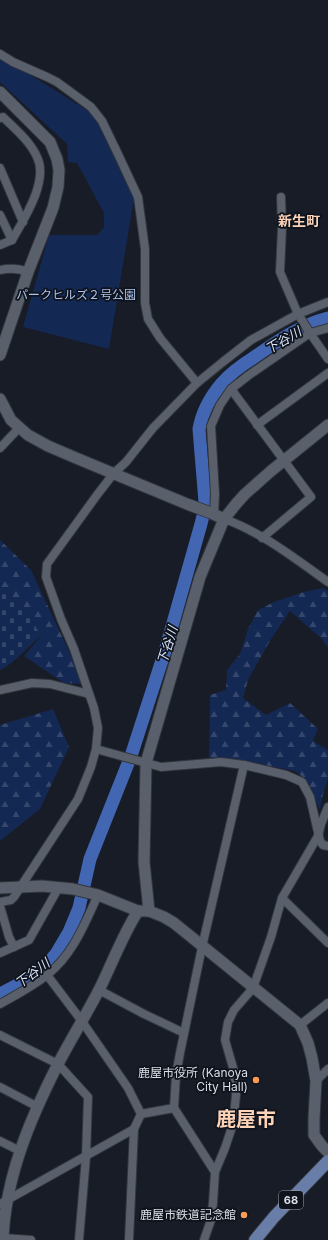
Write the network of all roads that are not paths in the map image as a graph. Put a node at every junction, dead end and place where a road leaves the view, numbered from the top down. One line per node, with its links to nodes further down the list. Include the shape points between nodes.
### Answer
1 (0, 54): 19 (street, via 57,82 91,107 102,121 138,197 145,249 145,303 148,319 160,338)
2 (0, 92): 11 (street, via 50,142 58,165 58,187 53,208)
3 (0, 118): 7 (street, via 3,116 38,158 40,180)
4 (0, 168): 7 (street)
5 (281, 197): 13 (street, via 280,272)
6 (0, 215): 8 (street)
7 (23, 222): 8 (street)
8 (12, 240): 9 (street)
9 (0, 245)
10 (0, 270): 11 (street, via 21,269)
11 (28, 272): 16 (street)
12 (328, 302): 13 (street)
13 (298, 314): 15 (street); 19 (street, via 251,340)
14 (328, 328): 15 (street)
15 (310, 333): 17 (street); 20 (street, via 248,375)
16 (0, 355)
17 (328, 359)
18 (328, 373): 22 (street)
19 (197, 383): 27 (street)
20 (232, 390): 22 (street); 28 (street, via 220,405 211,426)
21 (0, 399): 24 (street, via 11,420)
22 (258, 425): 26 (street)
23 (328, 425): 26 (street)
24 (19, 428): 25 (street); 27 (street, via 48,446)
25 (0, 448)
26 (284, 461): 28 (street); 29 (street, via 311,497)
27 (114, 473): 28 (street); 32 (street, via 47,564 46,577)
28 (216, 515): 29 (street); 34 (street, via 200,577)
29 (262, 538): 30 (street)
30 (328, 582)
31 (0, 690): 32 (street, via 32,683 50,684)
32 (89, 694): 33 (street, via 98,728)
33 (96, 749): 34 (street); 39 (street, via 78,799)
34 (142, 762): 35 (street, via 161,767 221,762); 46 (street)
35 (244, 765): 37 (street, via 286,775 302,782 310,797); 49 (street)
36 (328, 807): 37 (street)
37 (318, 836): 38 (street, via 320,841); 43 (street)
38 (328, 846)
39 (21, 886): 40 (street); 41 (street); 44 (street, via 11,900)
40 (60, 887): 42 (street); 48 (street, via 29,940)
41 (0, 888)
42 (94, 894): 46 (street); 51 (street, via 81,932)
43 (282, 898): 47 (street); 52 (street)
44 (0, 902)
45 (0, 906): 48 (street)
46 (144, 911): 49 (street, via 174,923); 53 (street, via 112,961)
47 (328, 942)
48 (14, 947): 50 (street)
49 (202, 947): 52 (street); 58 (street)
50 (0, 953)
51 (47, 975): 55 (street); 56 (street)
52 (254, 988): 57 (street); 73 (street, via 234,1010 228,1022 225,1040 234,1071 236,1094 233,1124)
53 (99, 990): 56 (street); 58 (street)
54 (328, 1003): 57 (street)
55 (0, 1004)
56 (82, 1020): 60 (street); 66 (street, via 128,1088)
57 (300, 1025): 62 (street, via 308,1043)
58 (184, 1033): 65 (street, via 176,1075)
59 (0, 1035): 60 (street)
60 (58, 1064): 64 (street); 71 (street, via 88,1098)
61 (328, 1069): 62 (street)
62 (316, 1081): 70 (street, via 314,1135)
63 (0, 1086): 64 (street)
64 (38, 1107): 69 (street)
65 (174, 1108): 66 (street); 73 (street)
66 (141, 1114): 67 (street)
67 (134, 1129): 71 (street); 78 (street)
68 (0, 1141): 69 (street)
69 (20, 1151): 74 (street)
70 (328, 1152)
71 (86, 1157): 74 (street); 77 (street)
72 (328, 1161): 80 (main road, 68)
73 (215, 1172): 79 (street, via 211,1220)
74 (4, 1201): 75 (street)
75 (3, 1239): 76 (street)
76 (31, 1240)
77 (79, 1240)
78 (129, 1240)
79 (204, 1240)
80 (255, 1240)

